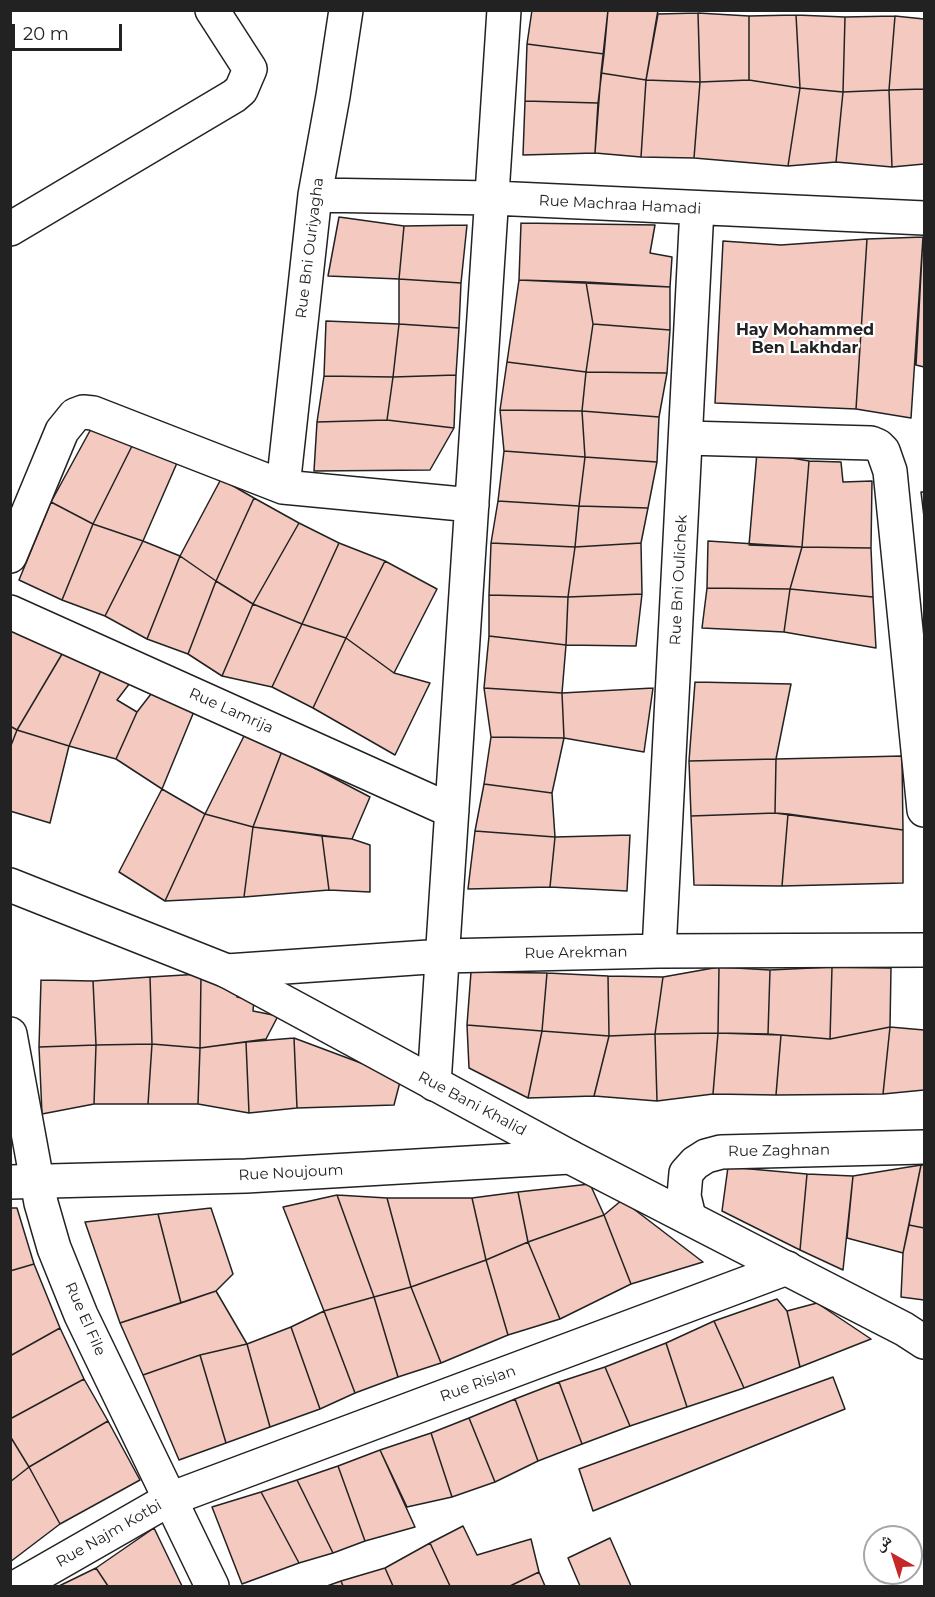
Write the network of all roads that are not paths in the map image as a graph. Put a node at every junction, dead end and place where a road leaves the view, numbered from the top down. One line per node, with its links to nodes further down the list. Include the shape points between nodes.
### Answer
1 (212, 10): 8 (street, via 250,69 241,90)
2 (346, 10): 4 (street, Rue Bni Ouriyagha)
3 (504, 10): 5 (street)
4 (315, 195): 5 (street, Rue Machraa Hamadi); 10 (street, Rue Bni Ouriyagha)
5 (493, 198): 6 (street, Rue Machraa Hamadi); 11 (street)
6 (697, 208): 7 (street, Rue Machraa Hamadi); 9 (street, Rue Bni Oulichek)
7 (924, 218)
8 (10, 229)
9 (686, 438): 14 (street, via 871,443 883,451 890,471); 18 (street, Rue Bni Oulichek)
10 (283, 487): 11 (street); 12 (street, via 93,412 83,412 75,415 62,431)
11 (472, 505): 15 (street)
12 (10, 556)
13 (10, 612): 15 (street, Rue Lamrija)
14 (924, 810)
15 (452, 811): 19 (street)
16 (10, 885): 20 (street, Rue Bani Khalid)
17 (924, 950): 18 (street, Rue Arekman)
18 (658, 951): 19 (street, Rue Arekman)
19 (443, 956): 20 (street, Rue Arekman); 22 (street)
20 (227, 971): 22 (street, Rue Bani Khalid)
21 (10, 1034): 25 (street, Rue El File)
22 (434, 1083): 24 (street, Rue Bani Khalid)
23 (924, 1147): 26 (street, Rue Zaghnan, via 721,1152 706,1156 686,1173 684,1196)
24 (570, 1157): 25 (street, Rue Noujoum, via 246,1176); 26 (street, Rue Bani Khalid)
25 (24, 1182): 29 (street, Rue El File, via 47,1227 81,1315)
26 (689, 1217): 27 (street, Rue Bani Khalid)
27 (787, 1268): 28 (street, Rue Bani Khalid); 29 (street, Rue Rislan)
28 (924, 1342)
29 (170, 1499): 30 (street, Rue Najm Kotbi); 31 (street, Rue El File)
30 (18, 1587)
31 (212, 1587)

